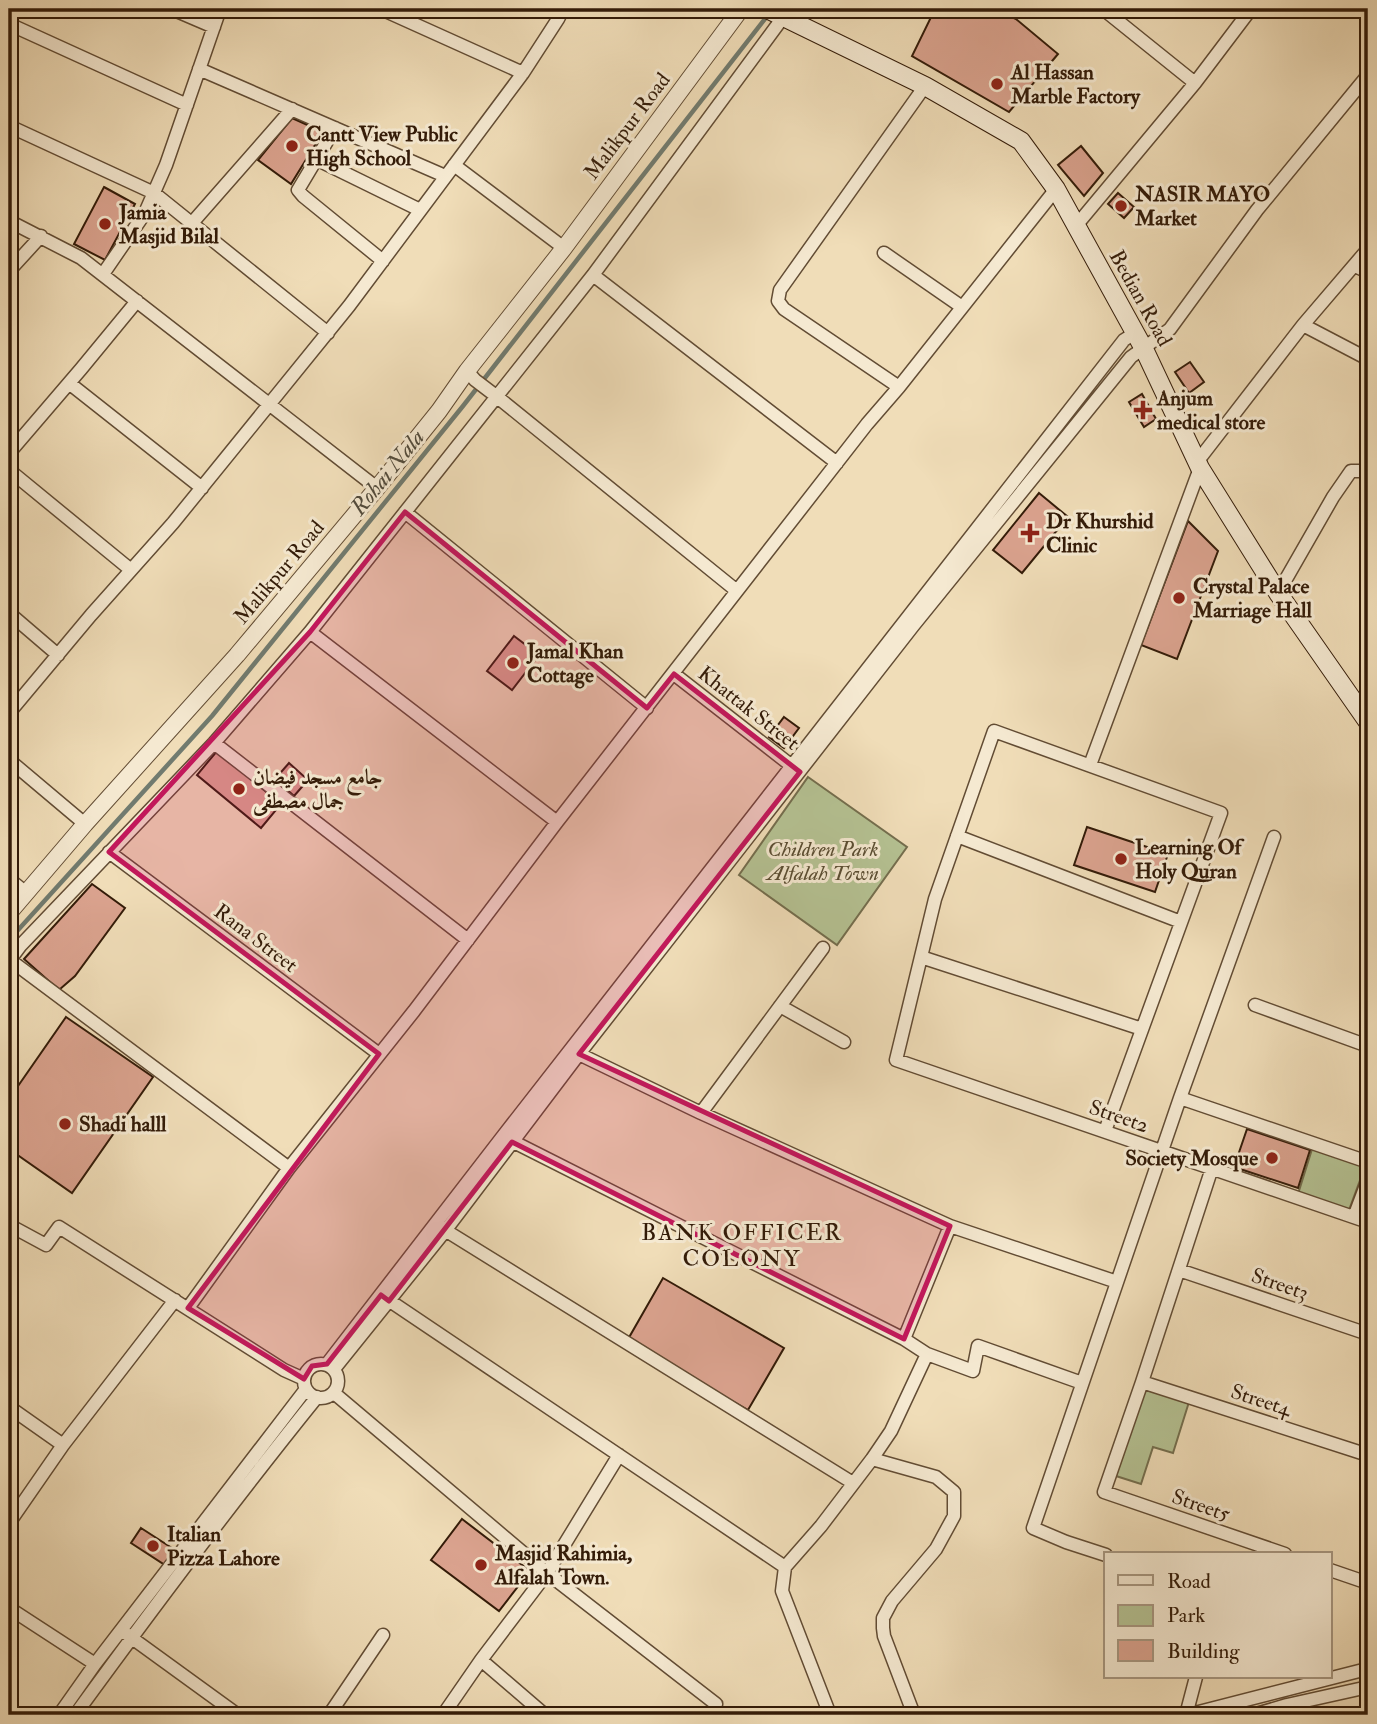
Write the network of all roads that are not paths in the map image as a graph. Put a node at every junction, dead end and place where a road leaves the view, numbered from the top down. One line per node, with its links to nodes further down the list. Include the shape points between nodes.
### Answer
1 (172, 9): 11 (street)
2 (220, 9): 11 (street)
3 (381, 9): 13 (street)
4 (563, 9): 13 (street)
5 (741, 9): 31 (street, Malikpur Road)
6 (1103, 9): 9 (street)
7 (1251, 9): 15 (street)
8 (776, 13): 16 (main road, Bedian Road); 39 (street)
9 (1121, 14): 15 (street)
10 (9, 24): 17 (street)
11 (214, 27): 12 (street)
12 (200, 69): 17 (street); 18 (street)
13 (523, 73): 22 (street)
14 (1368, 75): 44 (street, via 1257,210 1170,328)
15 (1195, 83): 29 (street)
16 (925, 86): 24 (main road, Bedian Road, via 1021,141); 48 (street, via 780,290 778,301)
17 (187, 105): 25 (street)
18 (292, 109): 20 (street); 28 (street)
19 (9, 126): 25 (street)
20 (335, 128): 21 (street); 23 (street)
21 (316, 159): 26 (street); 34 (street, via 298,190)
22 (454, 165): 23 (street); 31 (street)
23 (445, 176): 26 (street)
24 (1056, 189): 29 (main road, Bedian Road); 41 (street)
25 (154, 193): 28 (street); 38 (street)
26 (419, 210): 34 (street)
27 (9, 220): 30 (street)
28 (192, 223): 43 (street)
29 (1075, 227): 44 (main road, Bedian Road)
30 (41, 236): 36 (street); 38 (street)
31 (564, 247): 46 (street, Malikpur Road)
32 (1368, 249): 35 (street)
33 (884, 253): 41 (street)
34 (383, 261): 43 (street)
35 (1355, 266): 37 (street); 42 (street)
36 (9, 271)
37 (1368, 272)
38 (103, 274): 40 (street)
39 (593, 275): 49 (street); 54 (street)
40 (136, 301): 47 (street); 50 (street)
41 (962, 307): 48 (street)
42 (1303, 325): 45 (street); 55 (street)
43 (328, 333): 50 (street)
44 (1140, 341): 51 (street, via 1124,340); 52 (street); 55 (main road, Bedian Road)
45 (1368, 359)
46 (471, 376): 49 (street); 59 (street, Malikpur Road)
47 (69, 383): 53 (street); 58 (street)
48 (899, 387): 54 (street)
49 (491, 392): 60 (street); 62 (street)
50 (271, 405): 58 (street); 59 (street)
51 (1065, 416): 52 (street); 74 (street)
52 (1076, 424): 74 (street)
53 (9, 453)
54 (836, 463): 62 (street)
55 (1199, 465): 63 (main road, Bedian Road); 73 (street)
56 (9, 470): 61 (street)
57 (1368, 471): 63 (street, via 1351,471)
58 (202, 488): 61 (street)
59 (377, 488): 76 (street, Malikpur Road, via 237,655)
60 (405, 512): 65 (street); 68 (street)
61 (131, 570): 66 (street)
62 (737, 591): 67 (street)
63 (1278, 593): 70 (main road, Bedian Road)
64 (9, 614): 66 (street)
65 (310, 632): 71 (street); 75 (street)
66 (58, 655): 69 (street)
67 (674, 674): 68 (street); 74 (street, Khattak Street)
68 (647, 708): 75 (street)
69 (9, 713)
70 (1368, 722)
71 (214, 743): 79 (street); 84 (street)
72 (9, 760): 76 (street)
73 (1090, 765): 77 (street, via 994,731); 83 (street, via 1221,813)
74 (796, 769): 94 (street); 98 (street)
75 (557, 822): 84 (street)
76 (85, 824): 81 (street, Malikpur Road)
77 (957, 836): 83 (street); 86 (street)
78 (1274, 837): 95 (street)
79 (109, 852): 87 (street); 93 (street, Rana Street)
80 (9, 879): 81 (street)
81 (26, 894): 82 (street, Malikpur Road)
82 (9, 913)
83 (1181, 922): 90 (street)
84 (468, 940): 93 (street)
85 (823, 948): 89 (street)
86 (921, 957): 90 (street); 97 (street, Street2, via 896,1060)
87 (9, 960): 101 (street)
88 (1255, 1005): 92 (street)
89 (780, 1006): 91 (street); 96 (street)
90 (1142, 1029): 97 (street)
91 (844, 1042)
92 (1368, 1046)
93 (379, 1054): 101 (street)
94 (579, 1054): 96 (street); 98 (street)
95 (1180, 1098): 99 (street); 100 (street)
96 (701, 1113): 107 (street)
97 (1105, 1131): 99 (street, Street2)
98 (507, 1139): 108 (street); 115 (street)
99 (1161, 1151): 102 (street, Street2); 110 (street)
100 (1368, 1161)
101 (289, 1168): 113 (street)
102 (1212, 1168): 104 (street, Street2); 109 (street)
103 (1368, 1180): 104 (street)
104 (1354, 1217): 105 (street, Street2)
105 (1368, 1222)
106 (9, 1225): 112 (street, via 46,1245 59,1227)
107 (950, 1226): 110 (street); 115 (street)
108 (440, 1227): 111 (street); 127 (street)
109 (1179, 1270): 114 (street, Street3); 118 (street)
110 (1117, 1282): 119 (street)
111 (385, 1298): 117 (street); 124 (street)
112 (175, 1300): 113 (street); 123 (street)
113 (188, 1308): 120 (street)
114 (1368, 1334)
115 (904, 1339): 116 (street)
116 (928, 1354): 119 (street, via 973,1371 978,1346); 126 (street, via 891,1431)
117 (331, 1367): 120 (street, via 312,1366 307,1371); 121 (street, via 338,1381)
118 (1142, 1382): 125 (street, Street4); 129 (street, Street5, via 1104,1492)
119 (1082, 1383): 130 (street, via 1033,1528)
120 (309, 1388): 121 (street, via 329,1396); 136 (street, via 285,1436)
121 (334, 1392): 133 (street)
122 (9, 1407): 123 (street)
123 (63, 1445): 128 (street)
124 (619, 1455): 131 (street); 133 (street)
125 (1368, 1455)
126 (872, 1459): 127 (street); 153 (street, via 936,1478 954,1492 954,1516 936,1549 883,1618 884,1636)
127 (853, 1483): 131 (street)
128 (9, 1523)
129 (1279, 1552)
130 (1104, 1554)
131 (785, 1567): 152 (street, via 782,1591)
132 (1332, 1571): 134 (street)
133 (547, 1573): 138 (street); 151 (street, via 716,1704)
134 (1368, 1583)
135 (9, 1608): 139 (street)
136 (127, 1634): 139 (street); 146 (street); 147 (street)
137 (383, 1634): 148 (street)
138 (481, 1660): 149 (street); 150 (street)
139 (95, 1664): 145 (street)
140 (1368, 1670): 143 (street)
141 (1196, 1678): 154 (street)
142 (1368, 1687): 144 (street)
143 (1283, 1690): 144 (street); 154 (street)
144 (1285, 1710): 155 (street)
145 (59, 1715)
146 (75, 1715)
147 (238, 1715)
148 (329, 1715)
149 (443, 1715)
150 (545, 1715)
151 (713, 1715)
152 (830, 1715)
153 (915, 1715)
154 (1186, 1715)
155 (1253, 1715)

